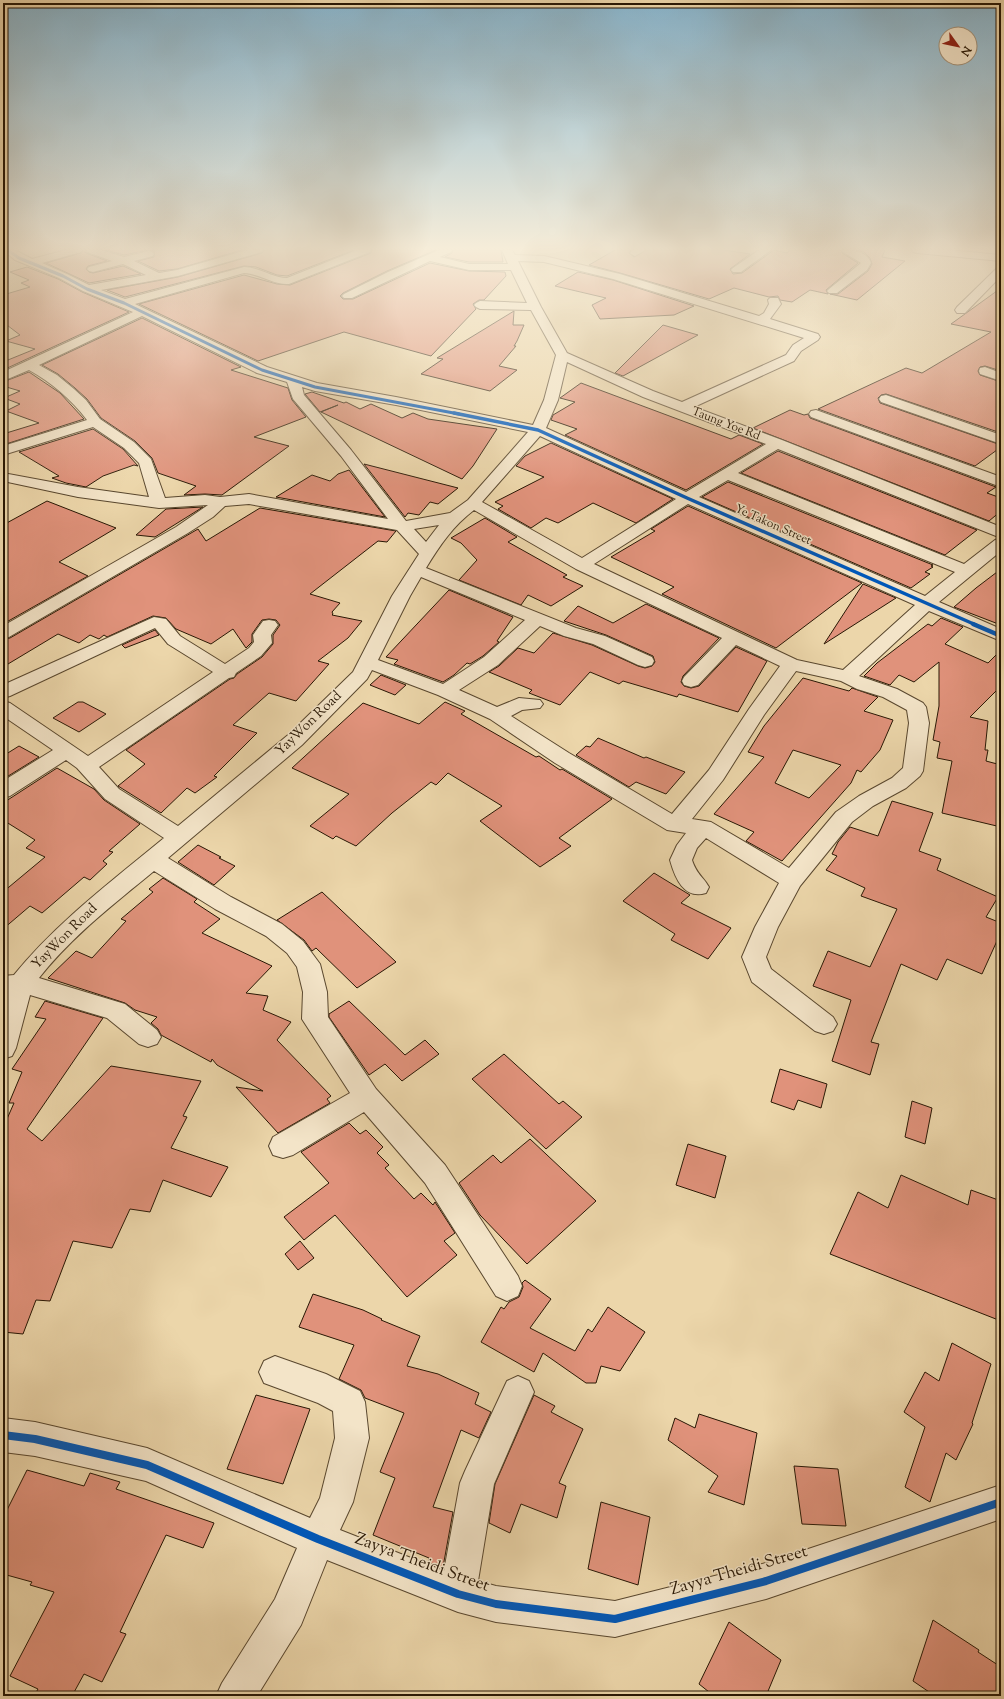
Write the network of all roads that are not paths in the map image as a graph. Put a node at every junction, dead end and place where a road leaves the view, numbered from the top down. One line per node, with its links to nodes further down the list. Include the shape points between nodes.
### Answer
1 (105, 329): 6 (street)
2 (178, 329): 10 (street, Ye Takon Street, via 262,370)
3 (547, 329): 5 (street)
4 (788, 329): 12 (street, via 814,337 797,348 790,358)
5 (562, 356): 12 (street, Taung Yoe Rd); 15 (street, YayWon Road, via 551,400)
6 (30, 365): 8 (street); 14 (street, via 69,392)
7 (985, 371): 9 (street)
8 (3, 376)
9 (1001, 377)
10 (293, 380): 15 (street, Ye Takon Street, via 322,388); 27 (street, via 298,396)
11 (886, 399): 16 (street)
12 (682, 407): 17 (street, Taung Yoe Rd)
13 (816, 414): 21 (street)
14 (95, 422): 18 (street); 24 (street, via 129,445 146,462)
15 (538, 430): 22 (street, Ye Takon Street); 25 (street, YayWon Road)
16 (1001, 440)
17 (777, 443): 19 (street); 28 (street, Taung Yoe Rd)
18 (3, 451)
19 (727, 474): 22 (street); 33 (street)
20 (3, 477): 24 (street, via 91,494)
21 (1001, 482)
22 (687, 498): 31 (street); 34 (street, Ye Takon Street)
23 (220, 502): 24 (street, via 205,500); 27 (street, via 249,499); 37 (street, via 182,530)
24 (159, 503)
25 (473, 503): 26 (street, YayWon Road); 31 (street)
26 (455, 517): 27 (street); 30 (street, YayWon Road)
27 (402, 526): 30 (street)
28 (1001, 533)
29 (1001, 543): 33 (street)
30 (427, 553): 32 (street, YayWon Road)
31 (582, 566): 39 (street)
32 (417, 570): 35 (street); 41 (street, YayWon Road)
33 (966, 571): 34 (street)
34 (927, 603): 38 (street, Ye Takon Street); 44 (street)
35 (537, 619): 40 (street, via 599,640); 47 (street, via 491,661)
36 (269, 625): 43 (street, via 262,635 263,643 255,652)
37 (3, 633)
38 (1001, 636)
39 (736, 639): 42 (street); 45 (street, via 731,640)
40 (645, 661)
41 (368, 662): 47 (street); 56 (street, YayWon Road, via 360,675 296,740)
42 (791, 664): 44 (street); 54 (street, via 716,775)
43 (227, 672): 46 (street, via 174,640 160,623 154,622); 52 (street)
44 (847, 677): 58 (street, via 890,693 916,707 919,723 913,771 899,783 866,801 844,817)
45 (691, 681)
46 (3, 692)
47 (445, 692): 49 (street)
48 (533, 704): 49 (street, via 519,704)
49 (497, 715): 54 (street, via 562,758)
50 (8, 717): 51 (street)
51 (66, 750): 52 (street); 53 (street)
52 (87, 766): 56 (street, via 112,794)
53 (3, 791)
54 (675, 825): 55 (street)
55 (703, 827): 58 (street); 59 (street, via 688,845 682,860 686,876)
56 (179, 837): 57 (street, YayWon Road)
57 (152, 859): 60 (street, YayWon Road, via 80,920); 64 (street, via 223,903 274,930 295,947 308,964 315,992 315,1019)
58 (792, 880): 61 (street, via 776,906 754,957 761,976)
59 (698, 887)
60 (12, 985): 62 (street, via 50,990 116,1011); 63 (street, YayWon Road)
61 (824, 1024)
62 (148, 1037)
63 (3, 1048)
64 (367, 1097): 65 (street); 66 (street, via 435,1174)
65 (283, 1146)
66 (507, 1286)
67 (275, 1372): 71 (street, via 326,1390 349,1402 352,1438 336,1502)
68 (518, 1392): 72 (street, via 477,1483)
69 (3, 1435): 71 (street, Zayya Theidi Street, via 147,1465)
70 (1001, 1502): 72 (street, Zayya Theidi Street, via 766,1581 615,1619 496,1604)
71 (318, 1539): 72 (street, Zayya Theidi Street); 73 (street, via 288,1612)
72 (458, 1594)
73 (235, 1696)

